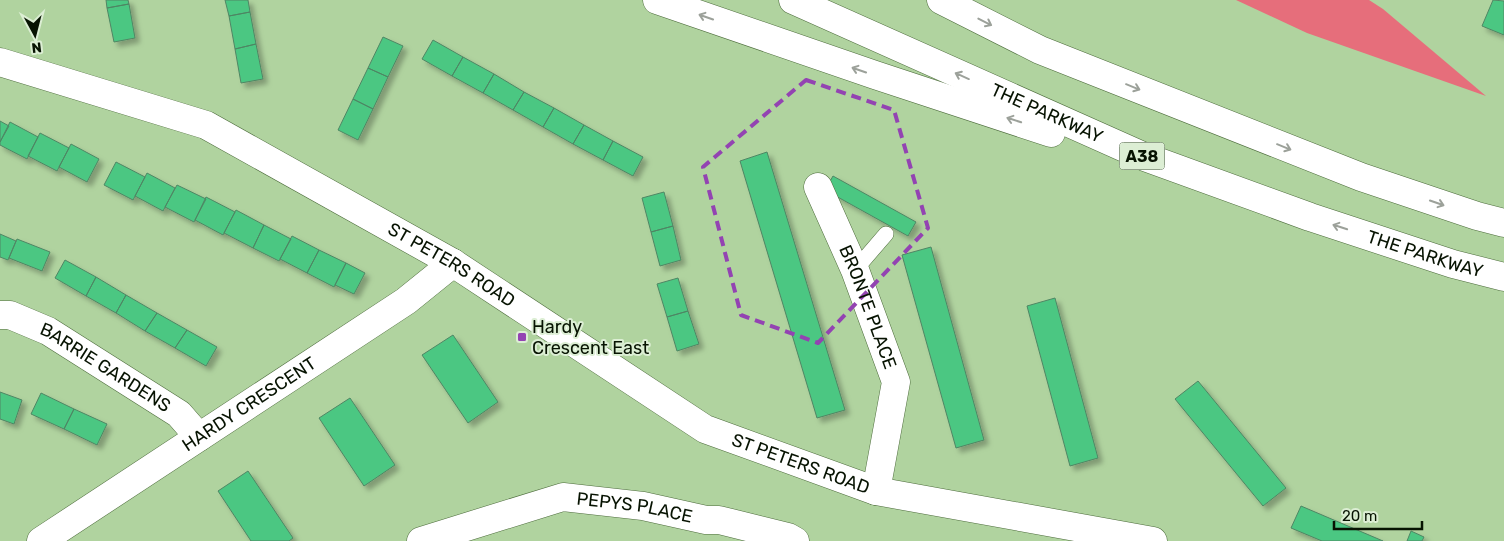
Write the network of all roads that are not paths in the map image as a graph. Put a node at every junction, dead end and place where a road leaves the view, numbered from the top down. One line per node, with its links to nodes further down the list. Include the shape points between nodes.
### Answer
1 (657, 0): 6 (main road, A38, one-way to 1, via 874,75)
2 (793, 0): 6 (main road, THE PARKWAY / A38, one-way to 2, via 1145,157)
3 (941, 0): 7 (main road, one-way to 7, via 1040,50 1361,177)
4 (0, 62): 9 (main road, ST PETERS ROAD, via 206,125)
5 (818, 187): 10 (main road, BRONTE PLACE)
6 (1310, 217): 11 (main road, THE PARKWAY / A38, one-way to 6, via 1453,264)
7 (1504, 223)
8 (886, 234): 10 (lane)
9 (453, 263): 13 (main road, HARDY CRESCENT, via 406,301); 14 (main road, ST PETERS ROAD, via 705,429)
10 (854, 270): 14 (main road, BRONTE PLACE, via 896,382)
11 (1504, 277)
12 (0, 315): 13 (main road, BARRIE GARDENS, via 10,315 48,331 179,414)
13 (199, 437): 16 (main road, HARDY CRESCENT)
14 (876, 491): 19 (main road, ST PETERS ROAD)
15 (709, 530): 17 (main road, PEPYS PLACE, via 643,506 563,497); 18 (main road, PEPYS PLACE, via 720,520 788,536)
16 (41, 541)
17 (420, 541)
18 (795, 541)
19 (1153, 541)

